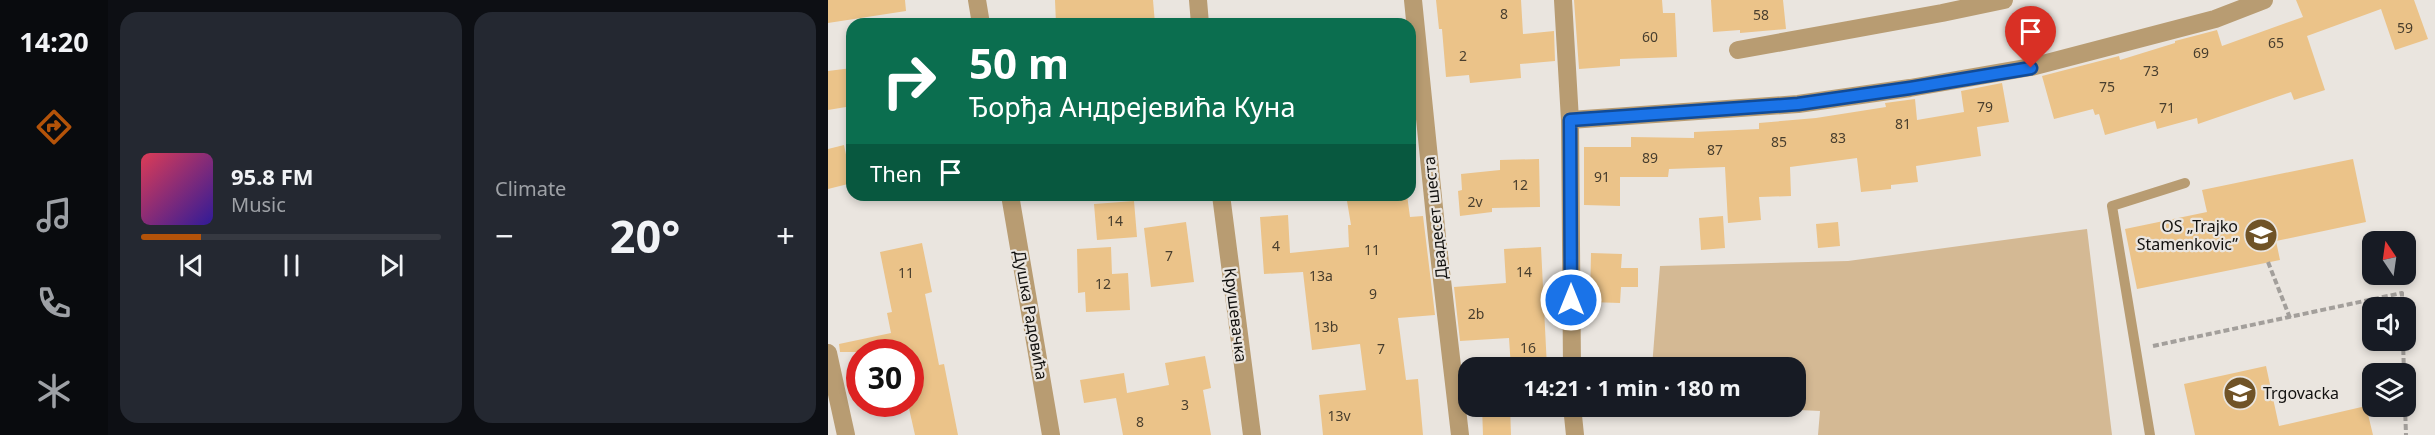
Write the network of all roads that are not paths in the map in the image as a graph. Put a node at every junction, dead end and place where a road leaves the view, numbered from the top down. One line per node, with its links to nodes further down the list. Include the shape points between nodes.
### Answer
1 (977, 0): 7 (street)
2 (1198, 0): 8 (street)
3 (1413, 0): 9 (street, Двадесет шеста)
4 (1563, 0): 12 (street)
5 (2004, 0): 11 (street)
6 (2264, 0): 12 (street, via 2215,19 2031,68 1798,104)
7 (980, 18)
8 (1200, 18)
9 (1415, 18)
10 (1416, 30): 22 (street, Двадесет шеста)
11 (1738, 50)
12 (1570, 120): 17 (street)
13 (2185, 183): 24 (lane, via 2112,206)
14 (1011, 201): 20 (street, Душка Радовића)
15 (1222, 201): 21 (street, Крушевачка)
16 (828, 353): 19 (street)
17 (1572, 357)
18 (1573, 417): 23 (street)
19 (846, 435)
20 (1051, 435)
21 (1252, 435)
22 (1460, 435)
23 (1575, 435)
24 (2150, 435)

